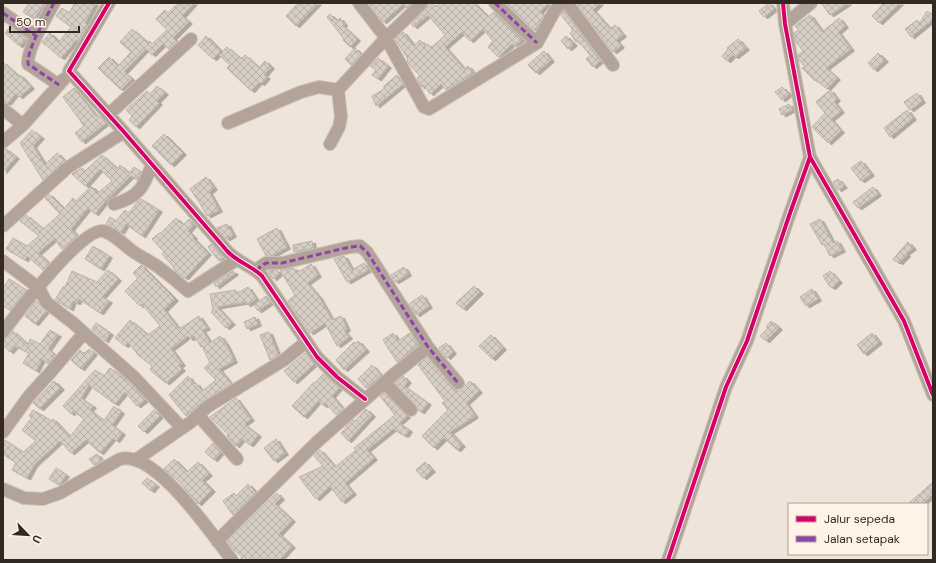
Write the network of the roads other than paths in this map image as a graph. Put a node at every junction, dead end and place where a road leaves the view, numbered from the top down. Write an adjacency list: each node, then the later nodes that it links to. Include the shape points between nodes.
1 (54, 3): 12 (street)
2 (109, 3): 17 (street)
3 (359, 3): 13 (street)
4 (422, 3): 13 (street)
5 (495, 3): 15 (street)
6 (561, 3): 15 (street)
7 (567, 3): 16 (street)
8 (783, 3): 11 (street)
9 (811, 3): 11 (street)
10 (3, 13): 12 (street)
11 (785, 24): 27 (street)
12 (36, 36): 18 (street, via 28,64)
13 (386, 38): 15 (street, via 424,107 429,109); 19 (street)
14 (191, 39): 21 (street)
15 (537, 43)
16 (613, 65)
17 (69, 71): 18 (street); 21 (street)
18 (59, 85): 23 (street)
19 (338, 90): 22 (street, via 319,87 301,92); 26 (street, via 341,117)
20 (3, 109): 23 (street)
21 (108, 115): 24 (street)
22 (228, 123)
23 (23, 124): 25 (street)
24 (124, 132): 28 (street); 30 (street, via 67,168)
25 (3, 142)
26 (330, 144)
27 (810, 157): 42 (street, via 904,321); 53 (street, via 747,341 726,387)
28 (152, 164): 29 (street, via 139,191 125,201); 31 (street)
29 (114, 204)
30 (3, 226)
31 (236, 260): 33 (street); 34 (street, via 188,291 158,267 101,231 82,242 59,262)
32 (3, 261): 34 (street)
33 (257, 271): 38 (street, via 268,283); 39 (street, via 266,263 282,263 360,246 367,252)
34 (38, 288): 35 (street); 37 (street, via 46,302)
35 (8, 316): 36 (street)
36 (3, 332)
37 (84, 333): 46 (street, via 134,377); 47 (street, via 29,396)
38 (306, 342): 43 (street, via 324,364); 45 (street, via 284,360)
39 (428, 347): 40 (street); 41 (street)
40 (384, 382): 43 (street); 44 (street)
41 (458, 383)
42 (933, 394)
43 (365, 399): 51 (street, via 318,441)
44 (411, 410)
45 (198, 415): 46 (street); 49 (street)
46 (182, 428): 48 (street)
47 (3, 432)
48 (137, 459): 50 (street, via 120,459 60,493 43,499 24,498); 51 (street, via 178,492)
49 (237, 459)
50 (3, 489)
51 (217, 541): 52 (street)
52 (232, 560)
53 (668, 560)

